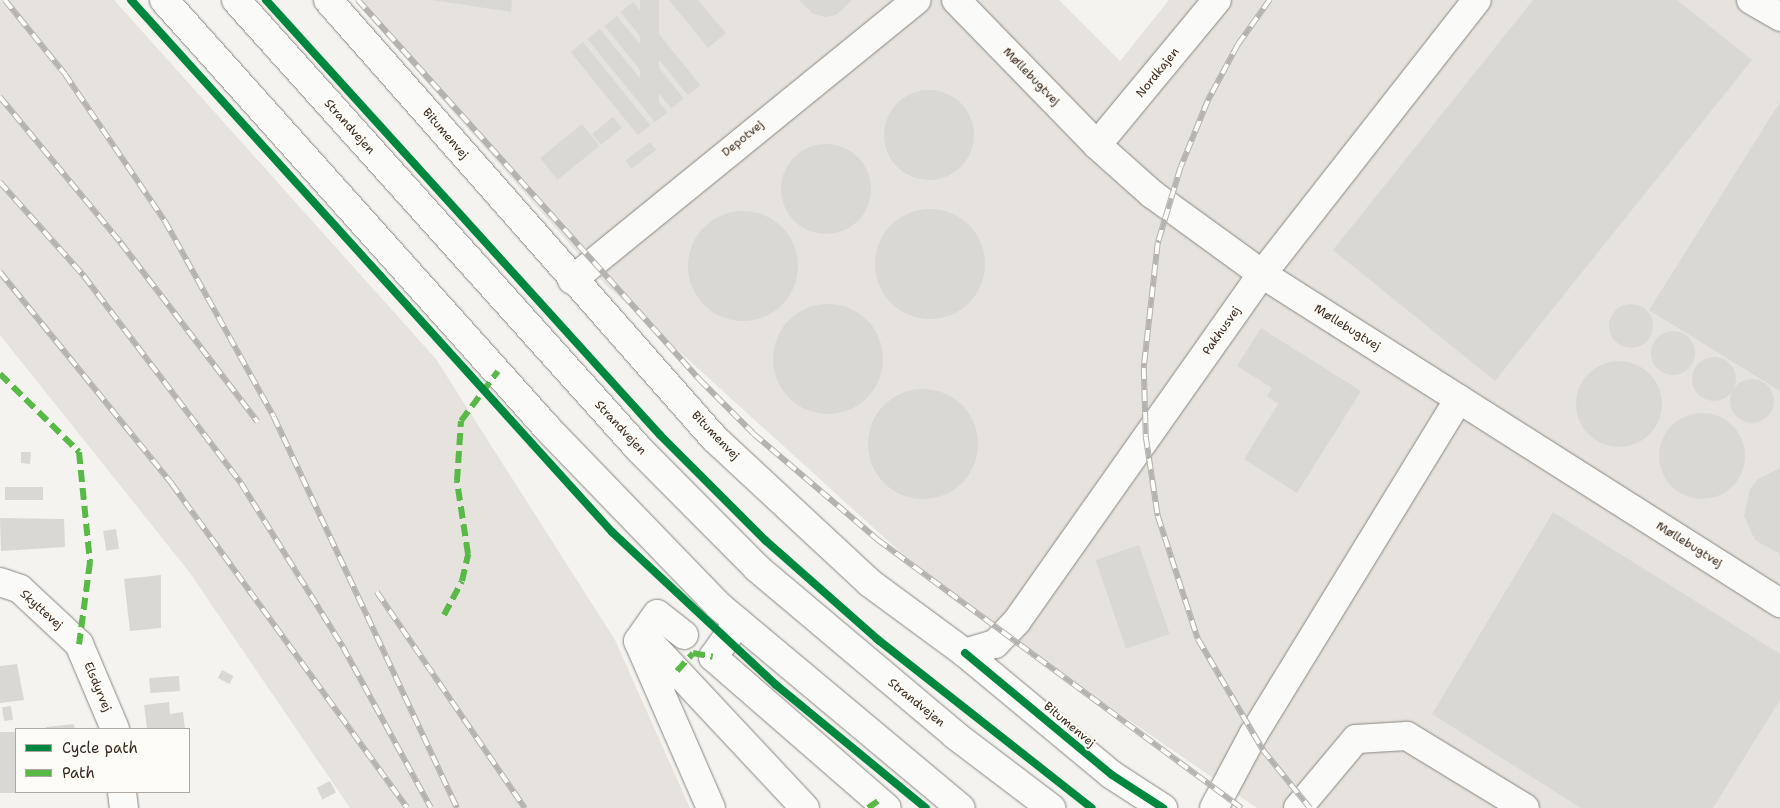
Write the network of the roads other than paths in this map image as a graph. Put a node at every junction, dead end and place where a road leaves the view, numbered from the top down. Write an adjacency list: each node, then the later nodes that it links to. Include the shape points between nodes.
1 (164, 0): 16 (street, via 550,430)
2 (236, 0): 28 (street, Strandvejen, via 619,427 757,568 955,735)
3 (328, 0): 12 (street, Bitumenvej)
4 (916, 0): 12 (street, Depotvej)
5 (956, 0): 10 (street, Møllebugtvej)
6 (1217, 0): 10 (street, Nordkajen)
7 (1477, 0): 11 (street, Pakhusvej)
8 (1751, 0): 9 (street)
9 (1780, 17)
10 (1097, 144): 11 (street, Møllebugtvej, via 1152,194)
11 (1262, 274): 13 (street, Møllebugtvej); 20 (street, Pakhusvej, via 1016,620 995,644)
12 (572, 280): 20 (street, Bitumenvej, via 714,438 870,583)
13 (1459, 399): 15 (street, Møllebugtvej); 30 (street, via 1253,735)
14 (0, 582): 19 (street, Skyttevej, via 20,589)
15 (1780, 603)
16 (738, 622): 26 (street, via 713,656); 27 (street)
17 (642, 634): 18 (street, via 657,614); 24 (street, via 638,641); 25 (street)
18 (684, 635)
19 (79, 644): 21 (street, Elsdyrvej)
20 (965, 653): 29 (street, Bitumenvej, via 1112,775)
21 (115, 728)
22 (122, 793): 23 (street)
23 (124, 808)
24 (711, 808)
25 (805, 808)
26 (886, 808)
27 (961, 808)
28 (1051, 808)
29 (1163, 808)
30 (1214, 808)
31 (1298, 808): 32 (street, via 1356,739 1407,736)
32 (1525, 808)

